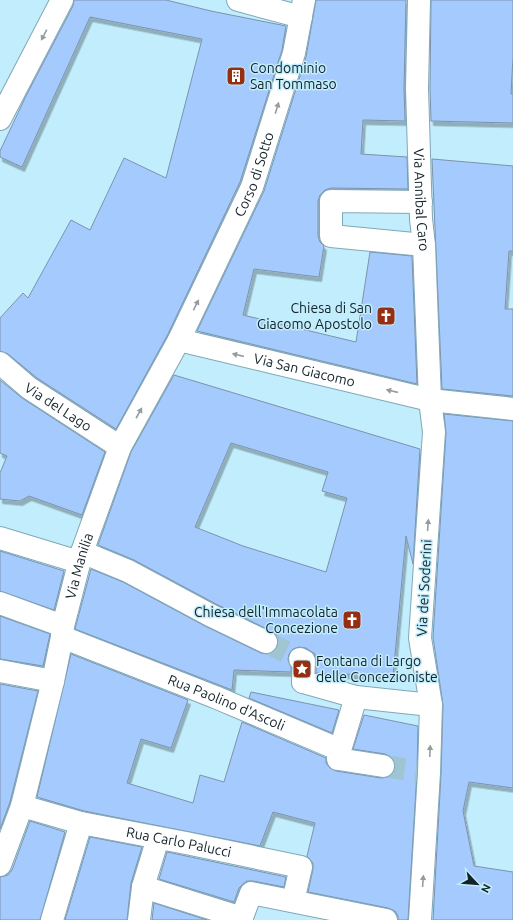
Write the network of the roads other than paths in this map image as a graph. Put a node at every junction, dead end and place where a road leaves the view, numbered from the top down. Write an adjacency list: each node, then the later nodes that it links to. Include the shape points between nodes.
1 (62, 0): 5 (street, one-way to 5)
2 (238, 0): 4 (street)
3 (419, 0): 6 (street, Via Annibal Caro)
4 (302, 8): 8 (street, Corso di Sotto, one-way to 4, via 252,187 294,53)
5 (0, 118)
6 (421, 202): 7 (street, Via Annibal Caro); 7 (street, via 331,201 331,236)
7 (424, 245): 10 (street, Via Annibal Caro)
8 (179, 340): 10 (street, Via San Giacomo, one-way to 8); 12 (street, Via Manilia, one-way to 8)
9 (0, 363): 12 (street, Via del Lago, via 30,388)
10 (430, 400): 11 (street, Via San Giacomo); 22 (street, Via dei Soderini, one-way to 10, via 420,638 434,432)
11 (513, 409)
12 (120, 447): 14 (street, Via Manilia)
13 (0, 538): 14 (street)
14 (81, 557): 16 (street, Via Manilia); 17 (street, via 128,571)
15 (0, 603): 16 (street, Rua Paolino d'Ascoli)
16 (62, 632): 20 (street, Via Manilia); 23 (street, Rua Paolino d'Ascoli)
17 (266, 642)
18 (303, 667): 21 (street)
19 (0, 671): 20 (street)
20 (53, 681): 25 (street, Via Manilia)
21 (356, 697): 22 (street); 23 (street)
22 (431, 705): 35 (street, Via dei Soderini, one-way to 22, via 424,772)
23 (340, 750): 24 (street, Rua Paolino d'Ascoli, via 338,759)
24 (383, 766)
25 (22, 806): 26 (street, Rua Carlo Palucci); 28 (street, Via Manilia)
26 (81, 823): 27 (street, Rua Carlo Palucci); 32 (street)
27 (158, 838): 29 (street); 30 (street, Rua Carlo Palucci, via 301,867)
28 (0, 865)
29 (143, 887): 31 (street); 33 (street)
30 (293, 901): 31 (street, via 251,893); 34 (street)
31 (242, 919)
32 (52, 920)
33 (138, 920)
34 (386, 920)
35 (420, 920)

